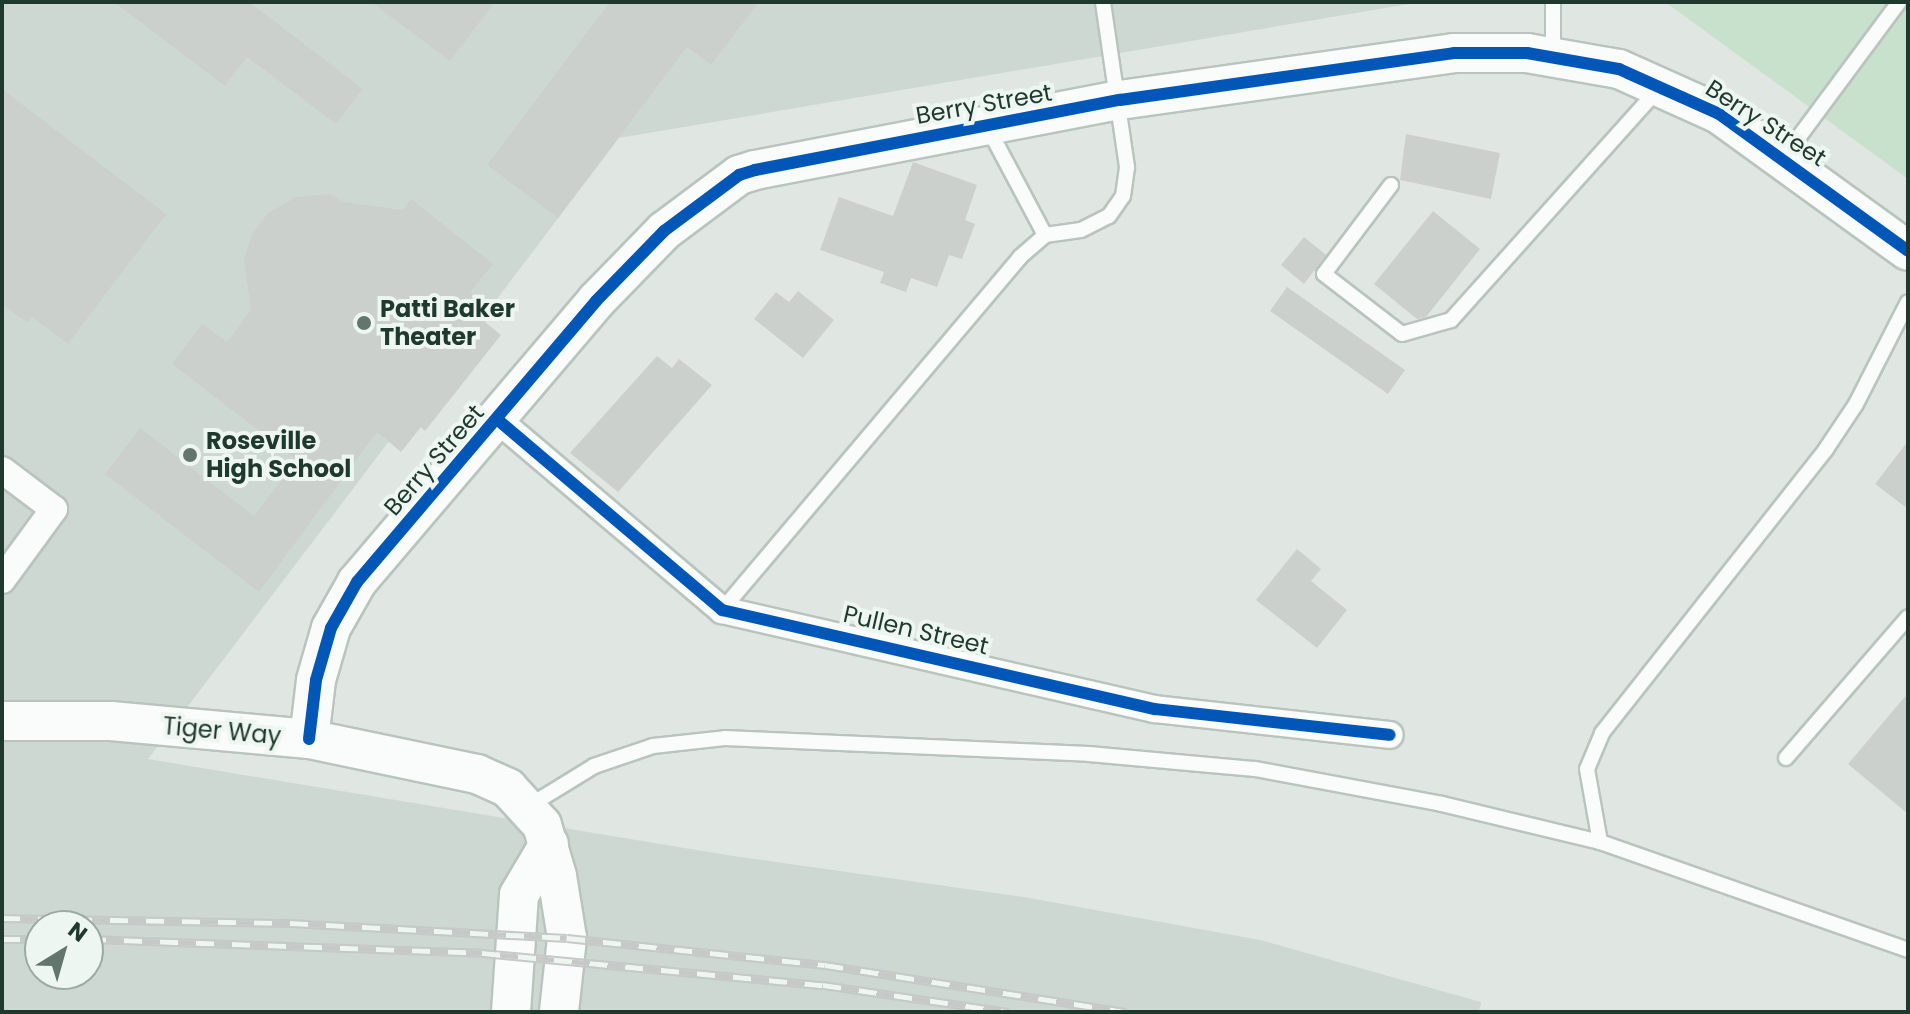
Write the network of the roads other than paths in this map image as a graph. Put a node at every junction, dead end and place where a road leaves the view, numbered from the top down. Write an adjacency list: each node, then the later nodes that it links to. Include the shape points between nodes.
1 (1103, 2): 6 (lane)
2 (1553, 2): 4 (lane)
3 (1899, 2): 8 (lane)
4 (1553, 56): 5 (street, Berry Street, via 1619,69); 6 (street, Berry Street, via 1454,53)
5 (1661, 86): 8 (street, Berry Street, via 1719,114); 9 (lane, via 1451,320 1402,334 1324,274)
6 (1120, 100): 7 (street, Berry Street); 10 (lane, via 1127,167 1123,196 1109,216 1081,230)
7 (988, 127): 10 (lane); 13 (street, Berry Street, via 820,153 739,175 664,231 596,301)
8 (1784, 157): 11 (street, Berry Street)
9 (1391, 185)
10 (1045, 235): 16 (lane, via 1020,257)
11 (1908, 251)
12 (1908, 302): 23 (lane, via 1856,404 1826,449 1602,733 1587,769)
13 (498, 420): 16 (street, Pullen Street); 20 (street, Berry Street, via 357,582 331,628 316,680)
14 (2, 470): 15 (street, via 54,509)
15 (2, 580)
16 (722, 610): 19 (street, Pullen Street, via 1155,709)
17 (1908, 617): 21 (lane)
18 (2, 721): 20 (street, Tiger Way, via 111,721)
19 (1390, 735)
20 (309, 739): 22 (street, Tiger Way, via 477,774 508,788)
21 (1786, 758)
22 (529, 806): 23 (lane, via 594,766 653,746 725,738 1255,769 1442,804); 24 (street, Tiger Way)
23 (1600, 842): 25 (lane)
24 (549, 844): 26 (street, via 519,895); 27 (street, Tiger Way, via 567,938)
25 (1908, 950)
26 (511, 1012)
27 (559, 1012)

